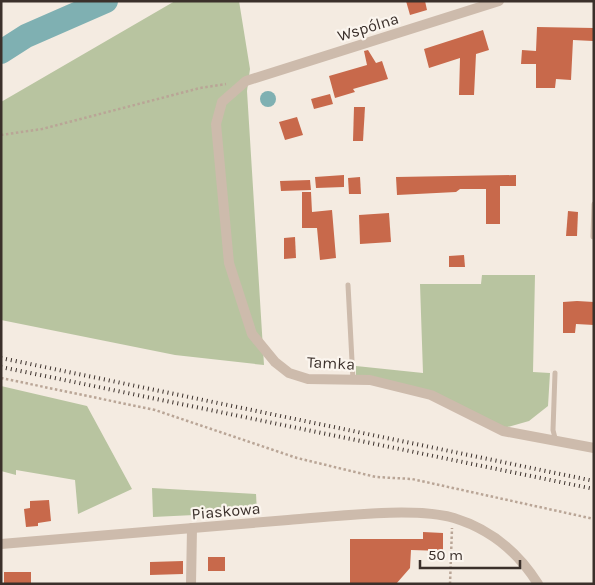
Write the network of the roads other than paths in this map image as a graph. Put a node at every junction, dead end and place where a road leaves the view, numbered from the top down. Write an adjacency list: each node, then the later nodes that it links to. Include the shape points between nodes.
1 (499, 1): 2 (street, Wspólna)
2 (246, 81): 7 (street, Tamka, via 222,102 216,124 229,263 252,334 275,362 289,373 308,379)
3 (594, 204): 4 (lane)
4 (593, 237)
5 (348, 285): 7 (lane)
6 (555, 373): 8 (lane, via 553,430)
7 (353, 380): 8 (street, Tamka, via 370,380 431,395 503,430)
8 (556, 443): 9 (street, Tamka)
9 (594, 448)
10 (192, 528): 11 (street, Piaskowa); 12 (street); 13 (street, Piaskowa, via 319,518 417,513 438,515 482,529 504,543)
11 (1, 544)
12 (191, 584)
13 (538, 584)

